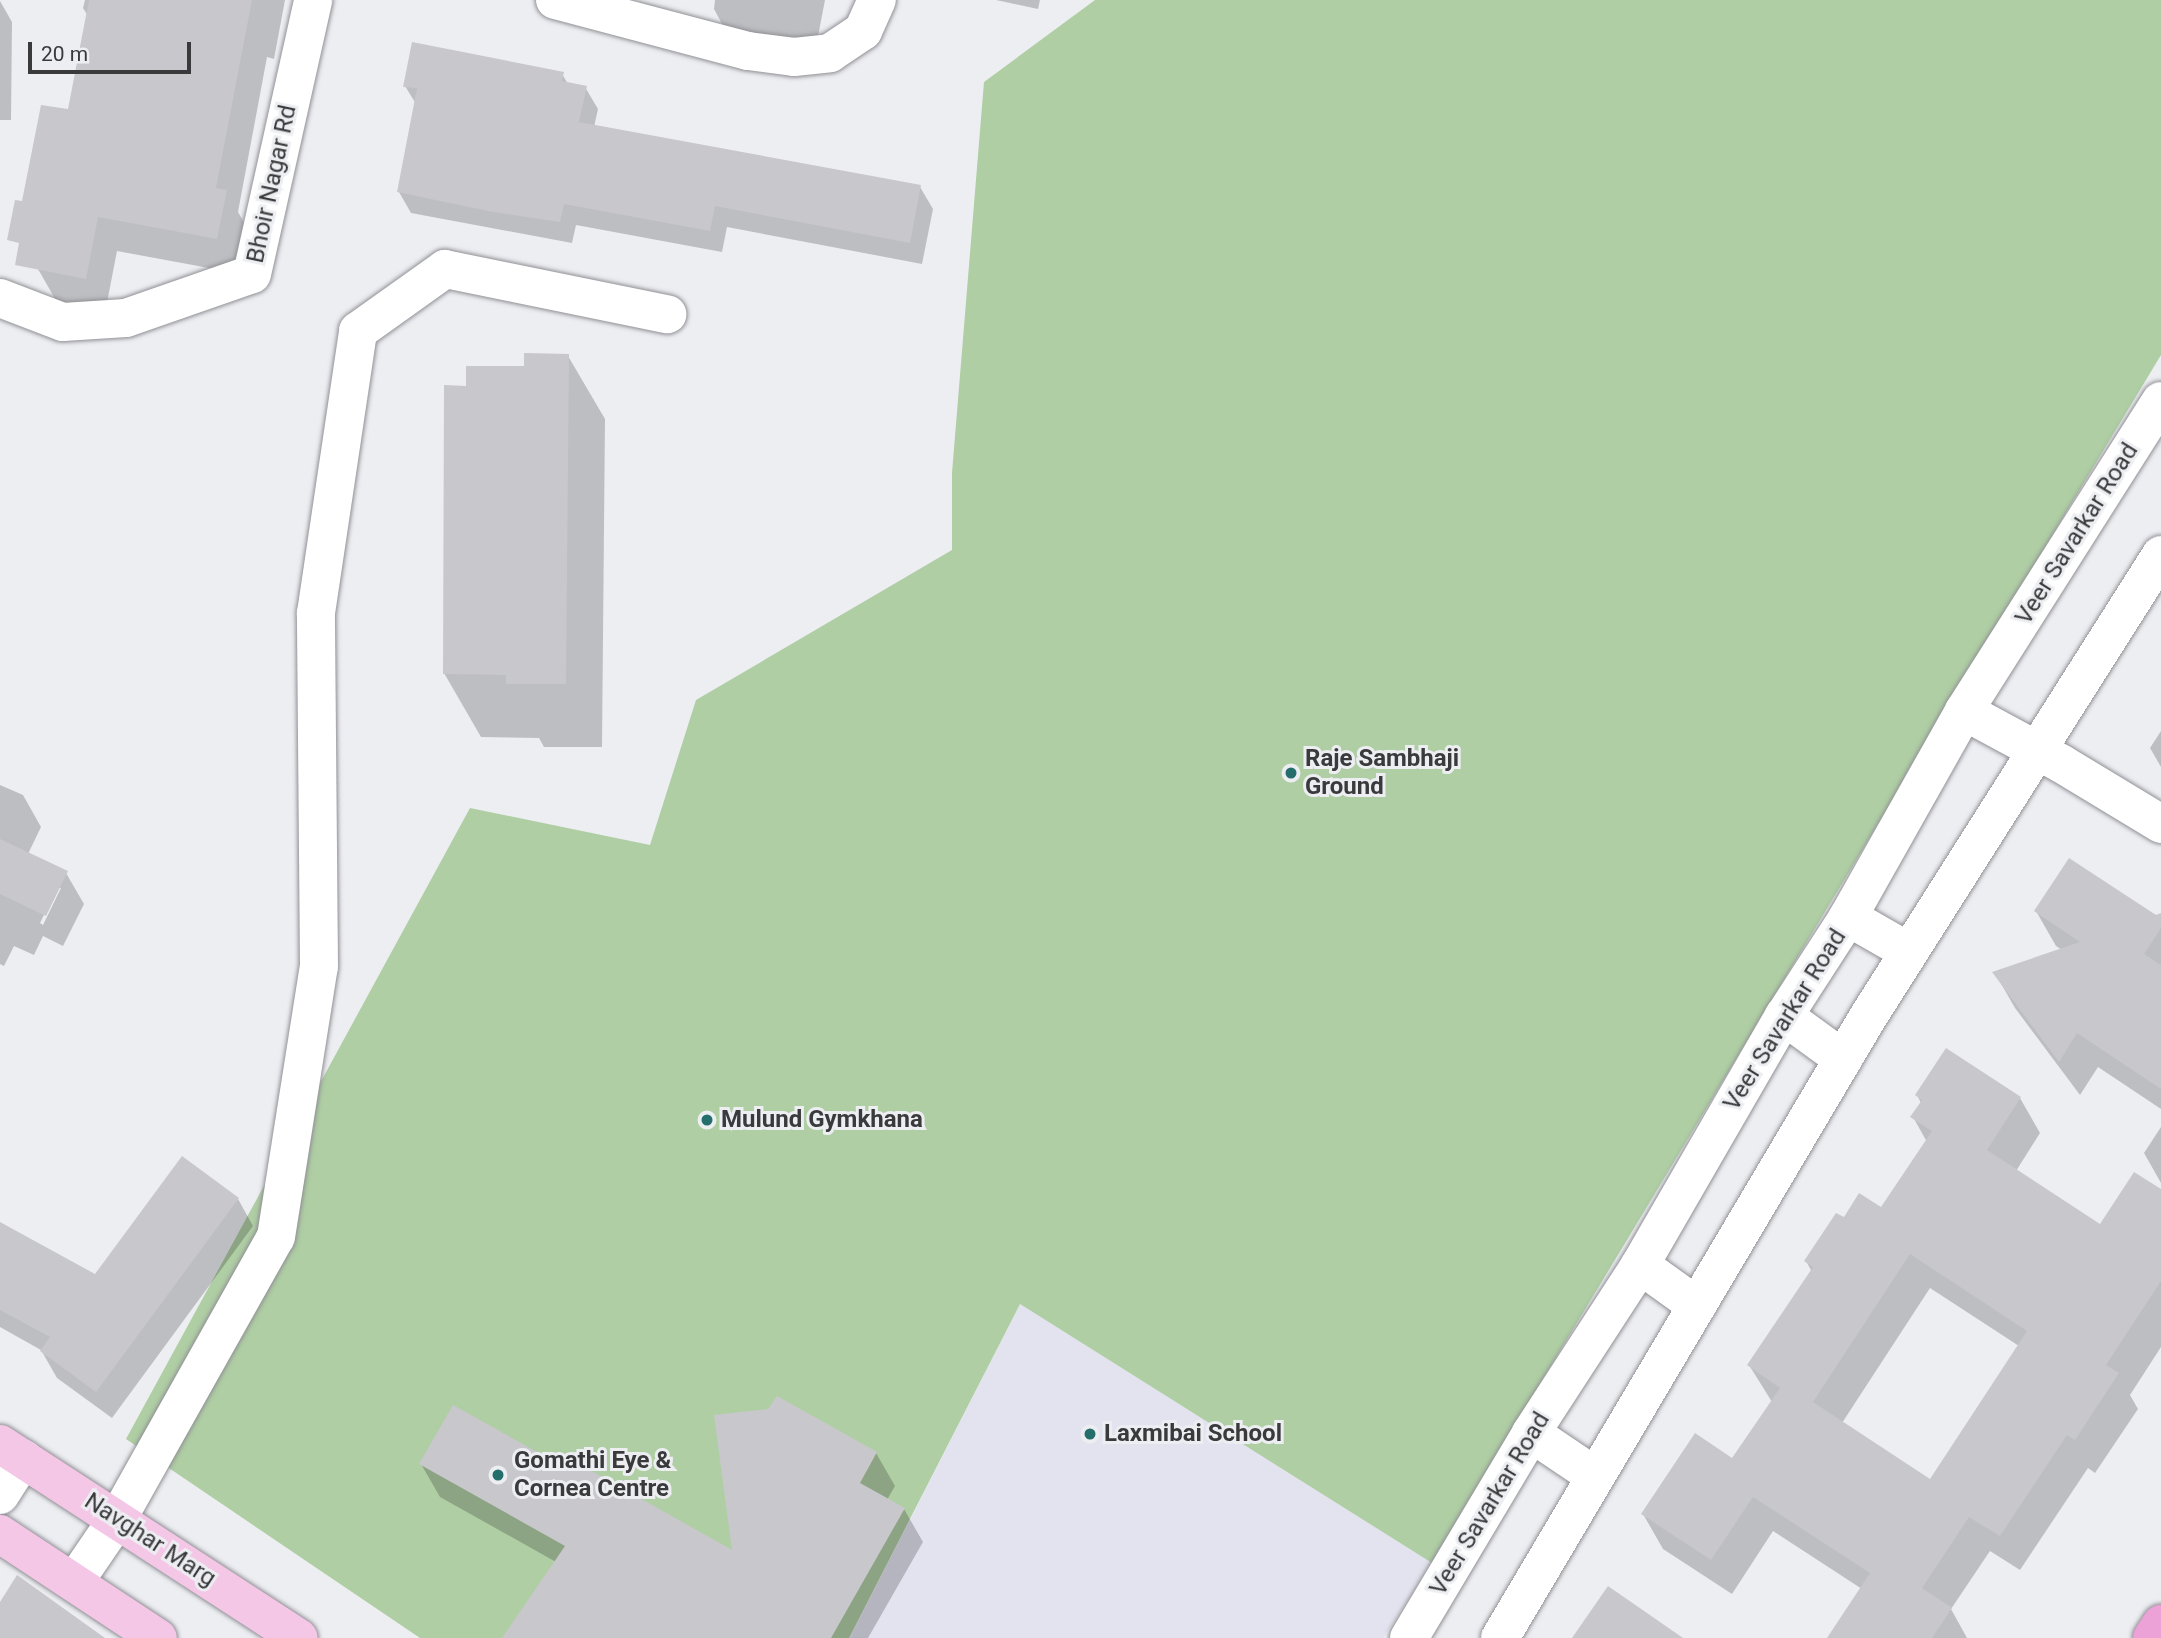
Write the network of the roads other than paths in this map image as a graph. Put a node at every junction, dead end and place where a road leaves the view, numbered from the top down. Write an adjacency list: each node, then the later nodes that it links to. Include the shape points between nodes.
1 (313, 0): 4 (street, Bhoir Nagar Rd, via 252,274 127,318 63,322)
2 (555, 0): 3 (street, via 748,51 794,57 830,53 863,31)
3 (877, 0)
4 (0, 299)
5 (667, 314): 21 (street, via 445,269 358,331 316,613 319,967 276,1237)
6 (2161, 401): 8 (street, Veer Savarkar Road)
7 (2161, 555): 9 (street)
8 (1964, 711): 9 (street); 11 (street, Veer Savarkar Road)
9 (2036, 752): 10 (street); 12 (street)
10 (2161, 824)
11 (1848, 917): 12 (street); 13 (street, Veer Savarkar Road)
12 (1909, 952): 14 (street)
13 (1784, 1016): 14 (street); 15 (street, Veer Savarkar Road)
14 (1843, 1059): 16 (street)
15 (1640, 1265): 16 (street); 17 (street, Veer Savarkar Road)
16 (1697, 1306): 19 (street)
17 (1531, 1433): 19 (street); 27 (street, Veer Savarkar Road)
18 (11, 1452): 20 (street); 21 (main road, Navghar Marg)
19 (1595, 1476): 28 (street)
20 (0, 1495)
21 (118, 1518): 23 (street); 25 (main road, Navghar Marg)
22 (0, 1534): 23 (main road)
23 (75, 1581): 26 (main road)
24 (2161, 1624): 29 (highway)
25 (283, 1634)
26 (158, 1638)
27 (1409, 1638)
28 (1500, 1638)
29 (2152, 1638)

